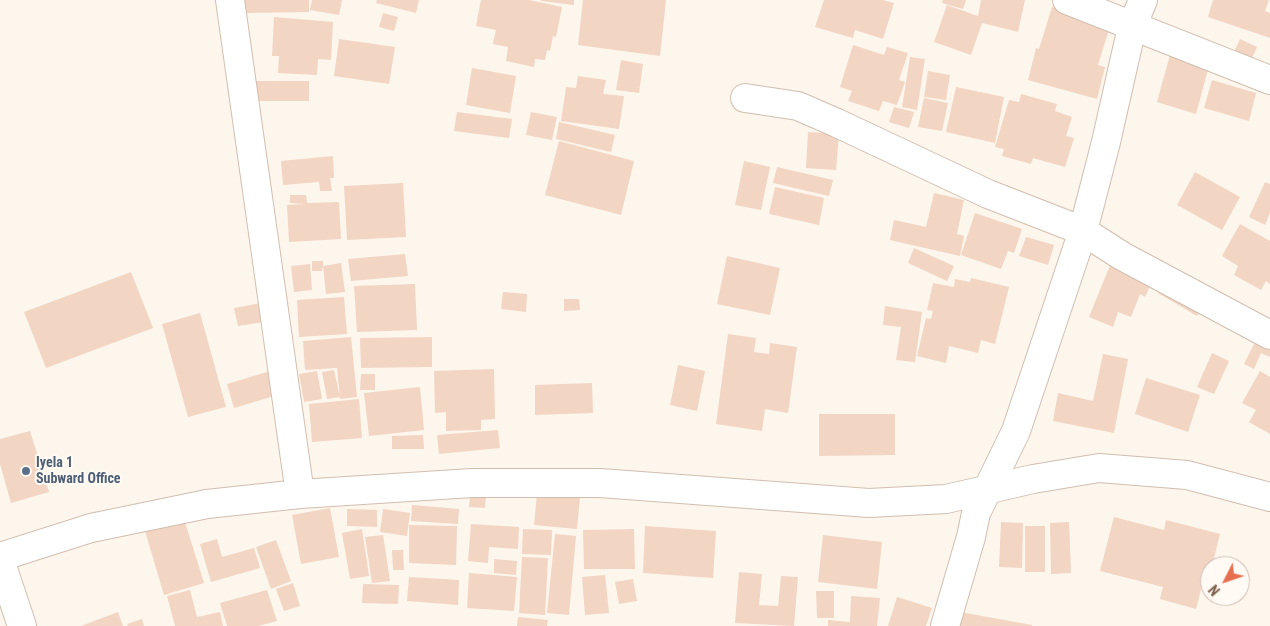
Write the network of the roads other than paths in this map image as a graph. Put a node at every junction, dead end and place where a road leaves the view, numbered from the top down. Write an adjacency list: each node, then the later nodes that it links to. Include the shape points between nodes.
1 (230, 0): 10 (street)
2 (1067, 0): 4 (street)
3 (1143, 0): 4 (street)
4 (1132, 27): 5 (street); 7 (street)
5 (1270, 80)
6 (745, 98): 7 (street, via 798,106 988,194)
7 (1083, 231): 8 (street, via 1122,256); 9 (street, via 1016,431)
8 (1270, 335)
9 (987, 490): 10 (street, via 946,499 869,503 600,483 472,483); 11 (street, via 1099,468 1187,475); 14 (street, via 976,512)
10 (300, 494): 12 (street, via 207,504 91,528)
11 (1270, 496)
12 (0, 559): 13 (street)
13 (22, 626)
14 (945, 626)

